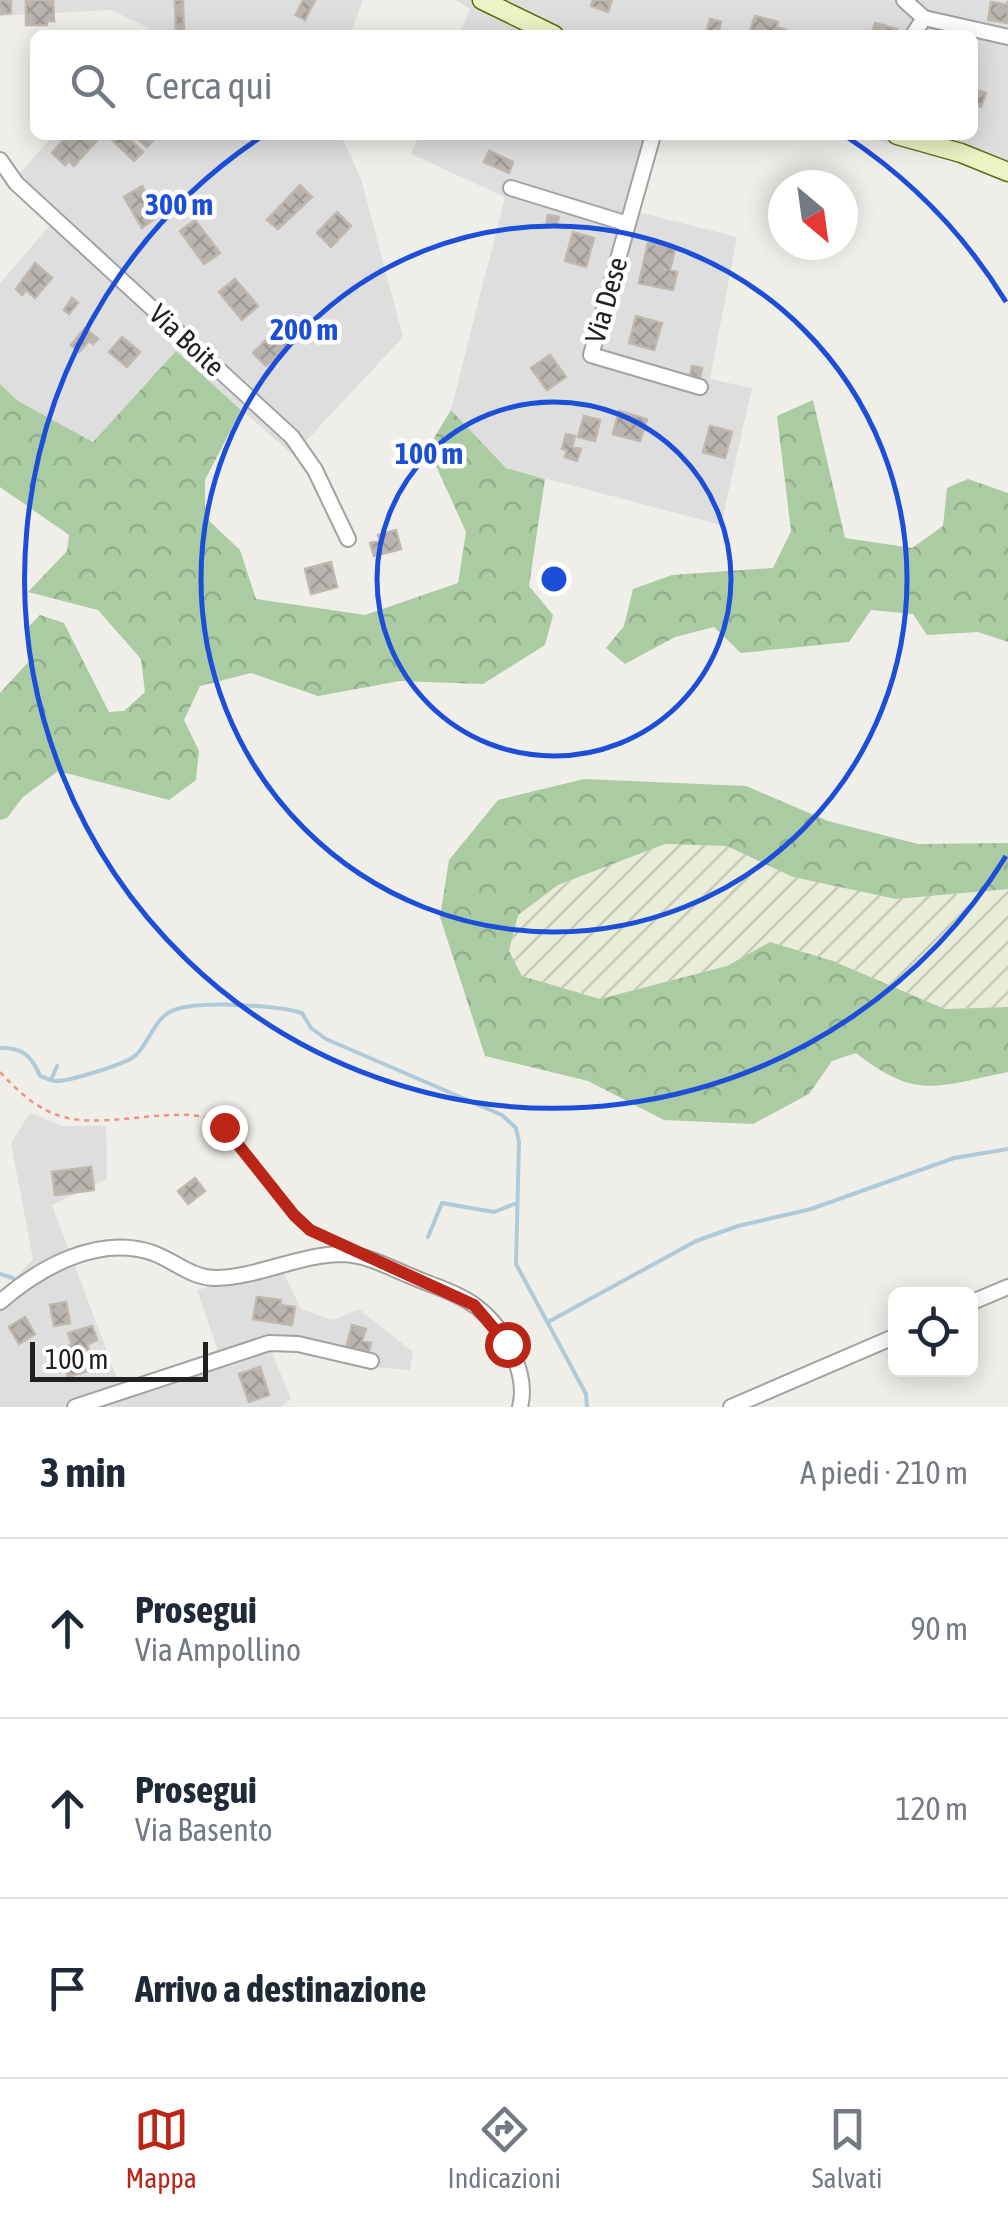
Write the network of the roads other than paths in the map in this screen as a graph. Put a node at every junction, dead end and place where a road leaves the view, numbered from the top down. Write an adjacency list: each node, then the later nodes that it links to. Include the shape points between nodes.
1 (482, 0): 4 (street)
2 (904, 0): 3 (street)
3 (924, 18): 5 (street); 6 (street)
4 (544, 30)
5 (917, 30)
6 (977, 30)
7 (978, 30): 8 (street)
8 (1008, 37)
9 (652, 140): 14 (street, Via Dese)
10 (914, 140): 12 (street)
11 (0, 160): 16 (street, Via Boite, via 16,183 292,437)
12 (1008, 172)
13 (511, 188): 14 (street)
14 (628, 224): 15 (street, Via Dese, via 590,356)
15 (700, 386)
16 (348, 538)
17 (1008, 1287): 18 (street)
18 (978, 1300)
19 (0, 1302): 23 (street, via 52,1264 110,1250 145,1251 214,1278 320,1256 361,1256 483,1312 516,1364)
20 (888, 1339): 24 (street)
21 (371, 1361): 22 (street, via 269,1343)
22 (75, 1407)
23 (520, 1407)
24 (731, 1407)

